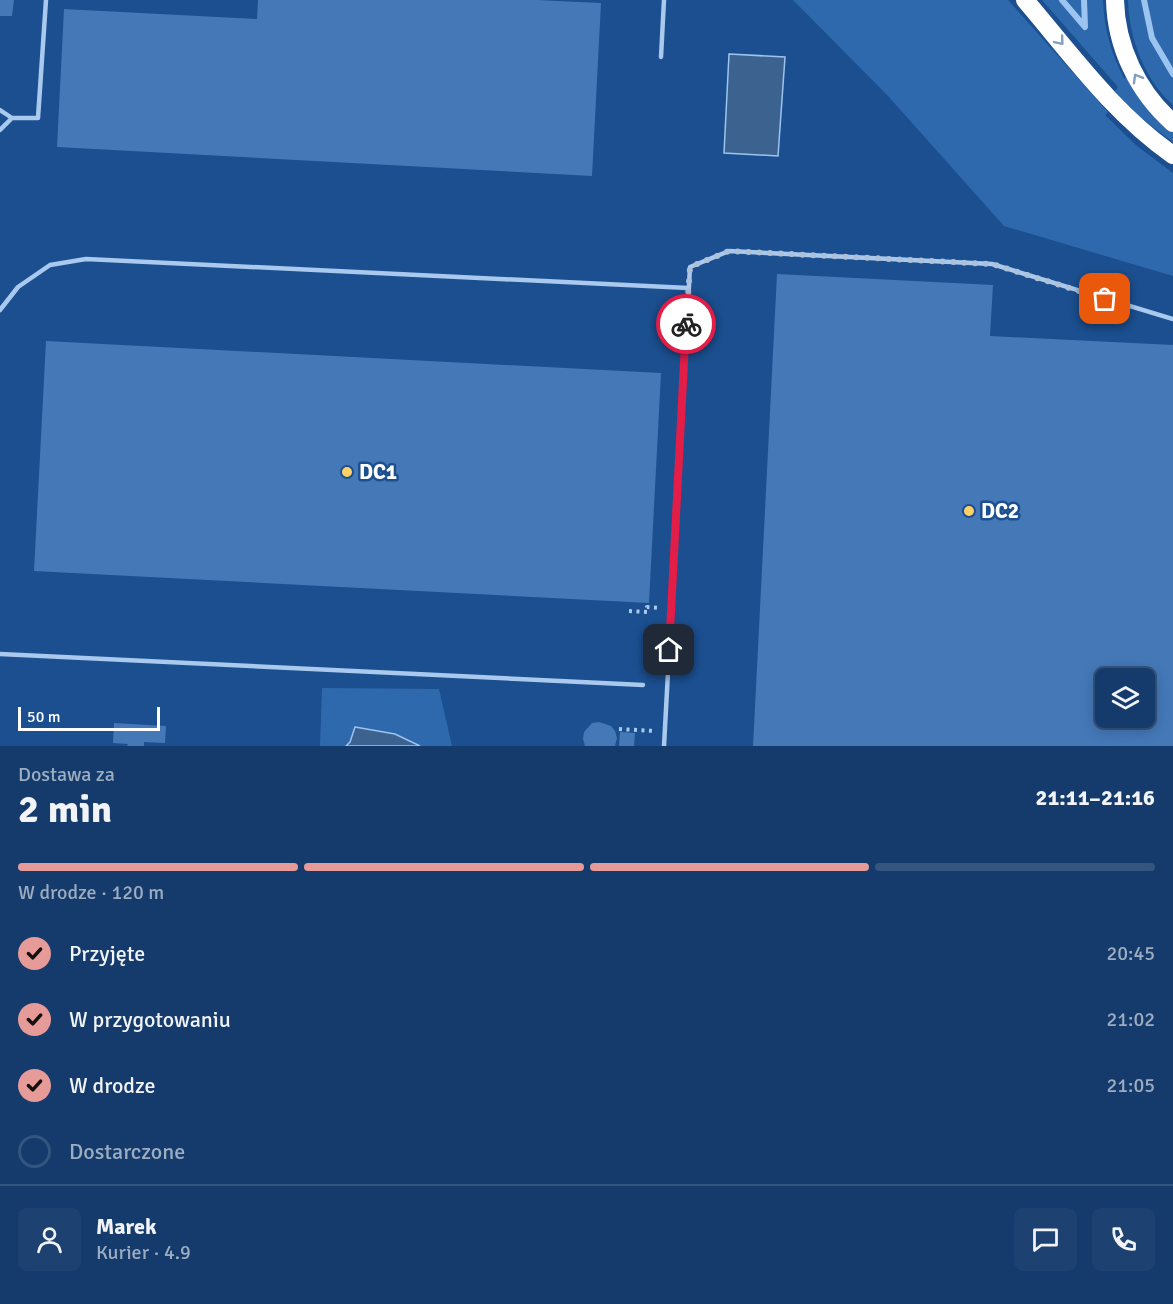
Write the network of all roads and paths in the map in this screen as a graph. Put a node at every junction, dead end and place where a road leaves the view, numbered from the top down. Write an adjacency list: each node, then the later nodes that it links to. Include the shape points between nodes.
1 (46, 0): 7 (lane, via 38,118)
2 (664, 0): 5 (lane)
3 (1025, 0): 10 (highway, one-way to 10, via 1118,108)
4 (1115, 0): 8 (highway, one-way to 4, via 1154,104 1128,61)
5 (661, 57)
6 (0, 110): 7 (lane)
7 (12, 118): 9 (lane)
8 (1173, 123)
9 (0, 130)
10 (1173, 155)
11 (687, 288): 12 (lane, via 86,259 50,265 18,287); 13 (lane, via 690,267 729,251 992,264); 14 (lane)
12 (0, 310)
13 (1173, 320)
14 (671, 609): 15 (path, via 647,607 646,612); 19 (lane)
15 (629, 611)
16 (0, 654): 17 (lane)
17 (643, 686)
18 (619, 729): 19 (path)
19 (665, 731): 20 (lane)
20 (664, 746)

